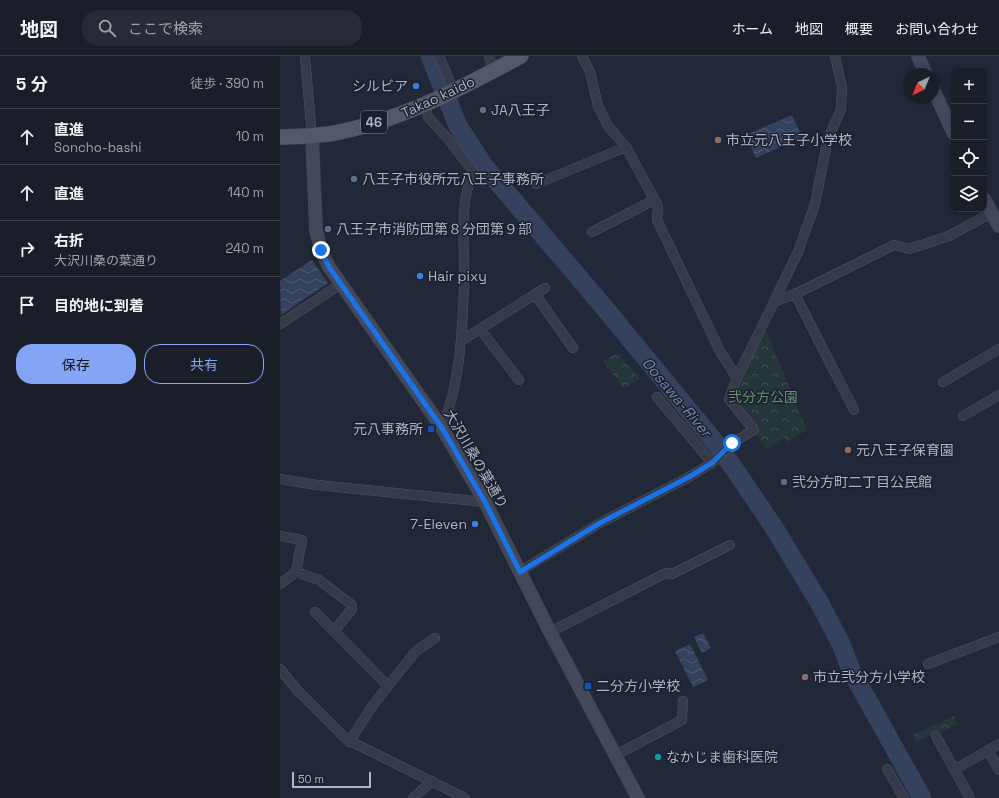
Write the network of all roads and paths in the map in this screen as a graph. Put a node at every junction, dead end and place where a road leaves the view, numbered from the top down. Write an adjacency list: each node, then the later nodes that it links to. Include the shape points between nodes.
1 (305, 56): 14 (street)
2 (439, 56): 10 (street)
3 (489, 56): 9 (street)
4 (521, 56): 9 (main road, Takao kaido / 46)
5 (582, 56): 16 (street, via 590,72 598,106 608,126)
6 (835, 56): 27 (street, via 842,87 841,110 828,138 815,204 798,252)
7 (918, 56): 8 (street)
8 (923, 68)
9 (494, 70): 10 (main road, Takao kaido / 46)
10 (452, 92): 12 (main road, Takao kaido / 46)
11 (939, 102): 13 (street)
12 (429, 103): 14 (main road, Takao kaido / 46, via 395,117 352,129); 30 (street, via 428,117 476,174 470,180 466,194 465,286)
13 (951, 128)
14 (312, 136): 15 (main road, Takao kaido / 46); 23 (street, 大沢川桑の葉通り, via 316,230 321,250)
15 (280, 137)
16 (626, 147): 17 (street); 18 (street)
17 (536, 184)
18 (654, 200): 22 (street); 33 (street, via 658,206 657,220 720,351)
19 (987, 205): 20 (street)
20 (991, 214): 21 (street); 26 (street, via 949,236 910,249 894,245)
21 (999, 226)
22 (592, 232)
23 (341, 284): 28 (street); 40 (street, 大沢川桑の葉通り)
24 (545, 288): 25 (street)
25 (535, 294): 29 (street); 31 (street)
26 (795, 294): 27 (street); 38 (street)
27 (776, 301): 33 (street)
28 (280, 324)
29 (480, 328): 30 (street); 34 (street)
30 (461, 341): 40 (street, via 450,408)
31 (573, 348)
32 (999, 349): 35 (street)
33 (738, 378): 41 (street, via 729,399 754,430 727,447)
34 (519, 380)
35 (943, 382)
36 (999, 395): 39 (street)
37 (657, 397): 41 (street)
38 (854, 410)
39 (963, 416)
40 (442, 428): 43 (street, 大沢川桑の葉通り)
41 (714, 461): 47 (street, via 689,477 600,523)
42 (280, 479): 43 (street, via 317,486)
43 (485, 502): 47 (street, 大沢川桑の葉通り)
44 (280, 536): 46 (street, via 302,540)
45 (730, 545): 51 (street, via 672,574 666,573)
46 (296, 572): 48 (street); 50 (street, via 319,580 352,605 352,609)
47 (520, 572): 51 (street, 大沢川桑の葉通り)
48 (280, 584)
49 (315, 612): 50 (street)
50 (334, 631): 56 (street)
51 (550, 632): 62 (street, 大沢川桑の葉通り)
52 (999, 637): 54 (street)
53 (435, 638): 56 (street, via 416,651)
54 (928, 664)
55 (280, 669): 59 (street, via 298,692)
56 (388, 686): 59 (street)
57 (683, 701): 62 (street, via 682,720)
58 (936, 736): 64 (street)
59 (349, 742): 66 (street)
60 (999, 744): 61 (street)
61 (988, 750): 64 (street); 65 (street)
62 (616, 755): 69 (street, 大沢川桑の葉通り)
63 (887, 769): 70 (street)
64 (954, 770): 71 (street)
65 (999, 770)
66 (432, 781): 67 (street); 68 (street)
67 (413, 798)
68 (465, 798)
69 (638, 798)
70 (904, 798)
71 (970, 798)

